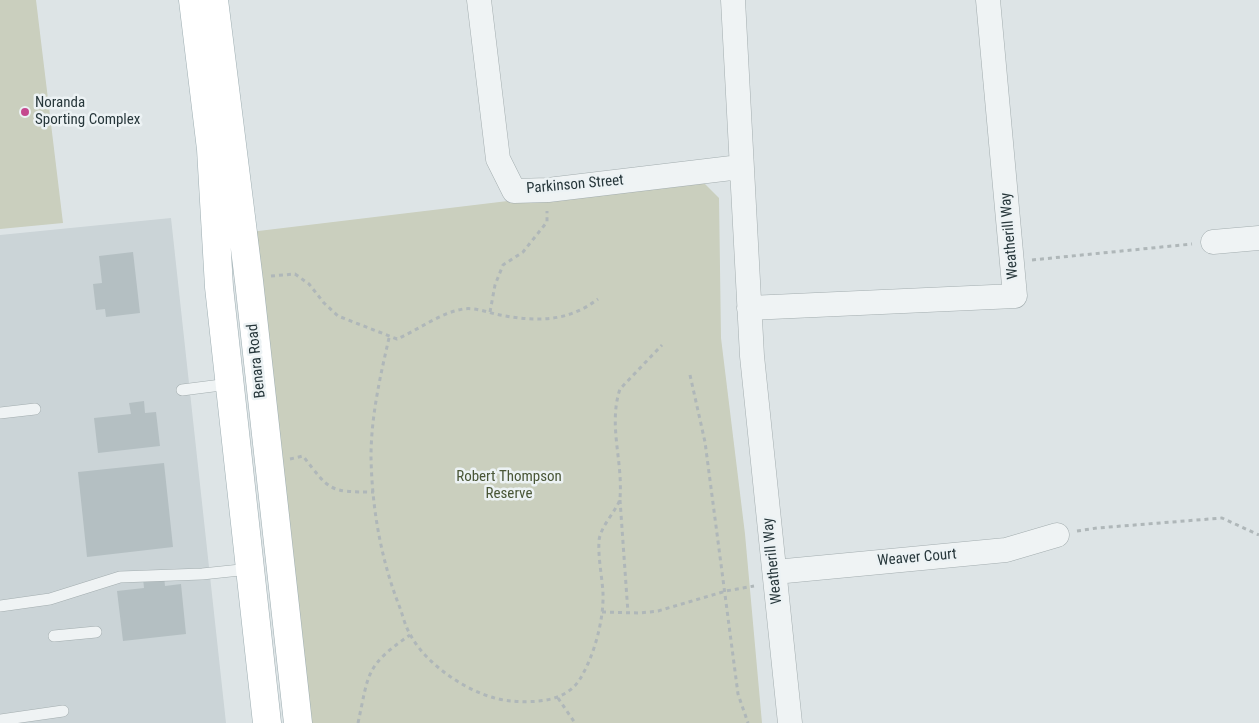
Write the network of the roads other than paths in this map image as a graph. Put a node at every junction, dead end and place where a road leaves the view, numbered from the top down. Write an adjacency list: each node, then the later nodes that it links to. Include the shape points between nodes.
1 (193, 0): 10 (main road, Benara Road, via 211,149 219,287)
2 (214, 0): 23 (main road, Benara Road)
3 (479, 0): 6 (street, Parkinson Street, via 498,159 514,191)
4 (733, 0): 6 (street, Weatherill Way)
5 (988, 0): 9 (street, Weatherill Way, via 1015,296)
6 (740, 167): 9 (street, Weatherill Way)
7 (1259, 238): 8 (street)
8 (1213, 242)
9 (749, 308): 16 (street, Weatherill Way)
10 (229, 384): 11 (lane); 15 (main road, Benara Road)
11 (182, 390)
12 (35, 409): 13 (lane)
13 (0, 412)
14 (1057, 535): 16 (street, Weaver Court, via 1006,550)
15 (250, 569): 17 (lane, via 120,577 50,599); 22 (main road, Benara Road)
16 (774, 572): 24 (street, Weatherill Way)
17 (0, 606)
18 (96, 632): 19 (lane)
19 (54, 636)
20 (63, 711): 21 (lane)
21 (0, 720)
22 (267, 723)
23 (298, 723)
24 (790, 723)

